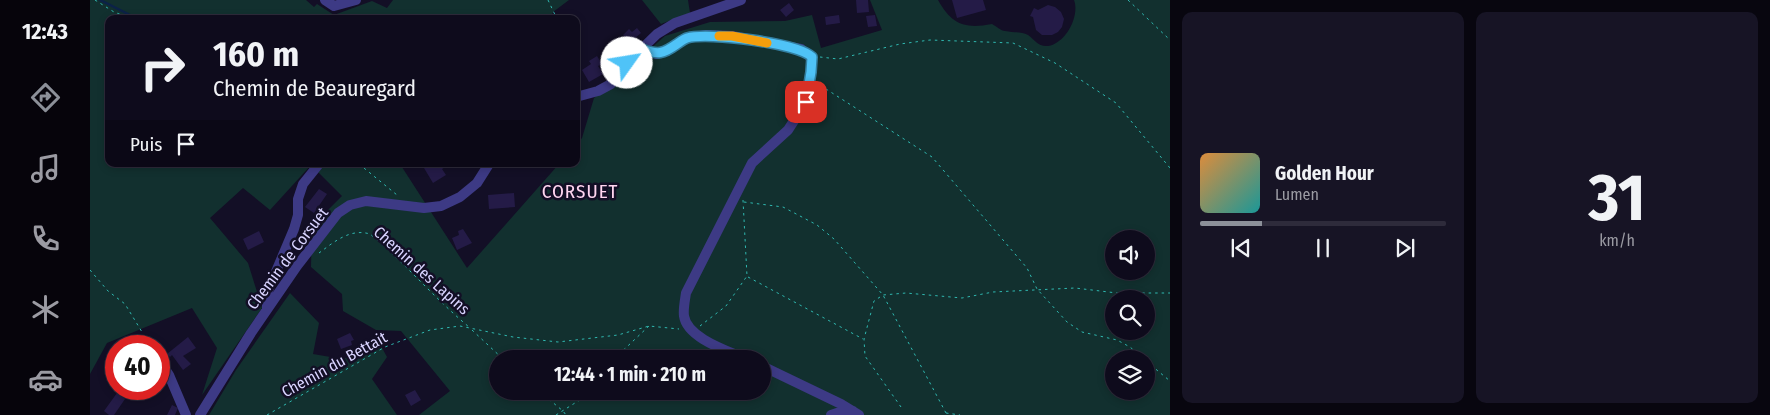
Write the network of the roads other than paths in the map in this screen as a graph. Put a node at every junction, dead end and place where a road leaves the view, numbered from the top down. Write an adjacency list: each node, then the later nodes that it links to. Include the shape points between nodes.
1 (325, 0): 2 (street, via 334,6)
2 (356, 0)
3 (740, 0): 4 (street, via 676,23 657,34)
4 (642, 49): 5 (street, via 611,84); 9 (street, via 656,54 667,51 686,38 732,36 801,50 812,57 806,102 788,130 752,162 686,293 684,317 692,332)
5 (580, 96)
6 (317, 167): 8 (street, via 303,184 294,229 267,293)
7 (487, 167): 8 (street, Chemin de Corsuet, via 477,183 460,197 441,206 424,208 366,201 350,205 325,228)
8 (267, 309): 14 (street, Chemin de Corsuet)
9 (726, 350)
10 (771, 370): 12 (street)
11 (170, 378): 13 (street)
12 (857, 413): 15 (street)
13 (186, 415)
14 (200, 415)
15 (831, 415)

